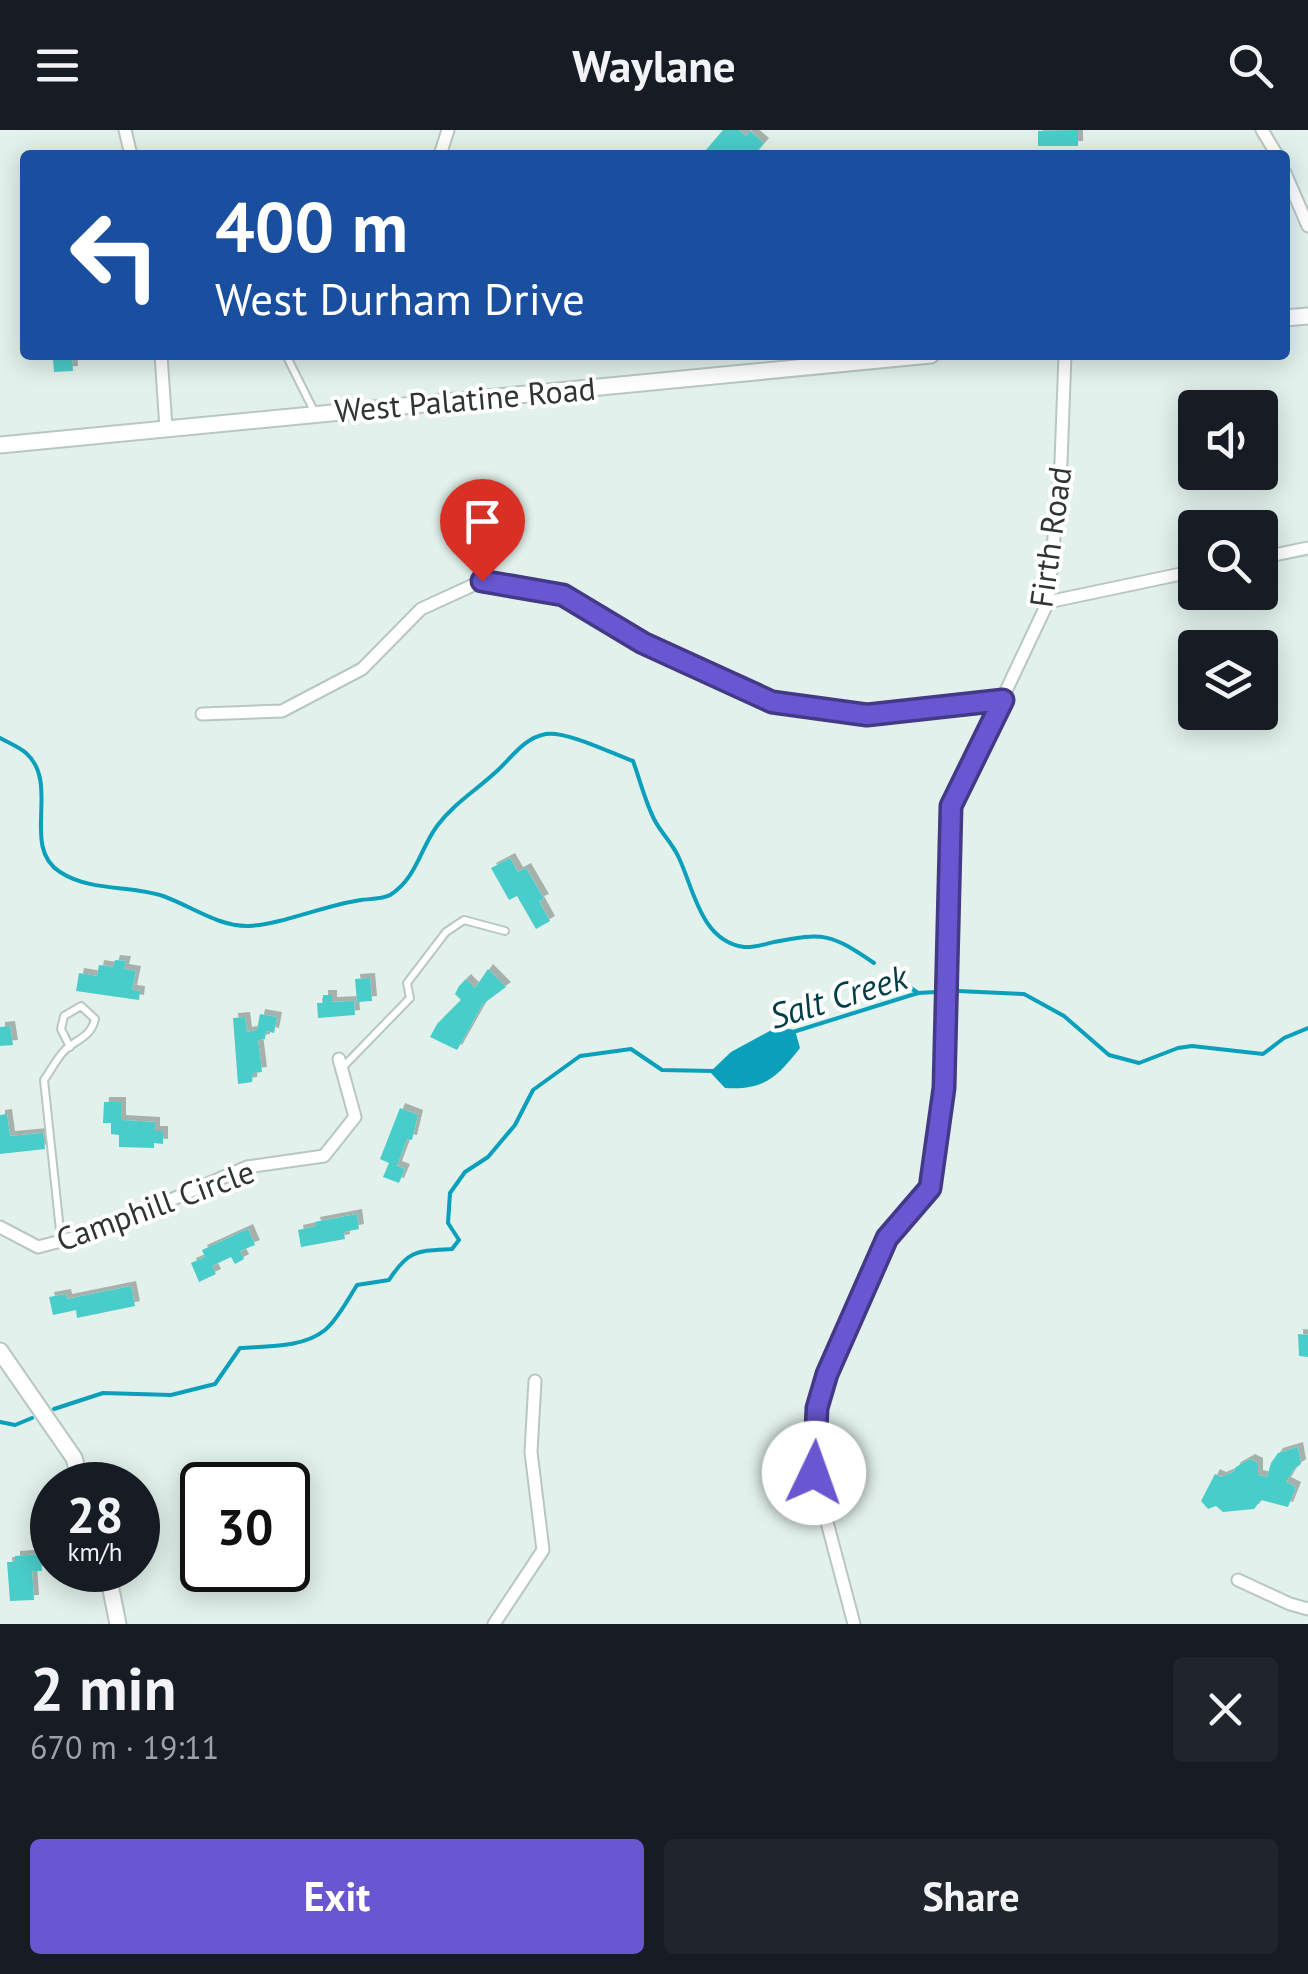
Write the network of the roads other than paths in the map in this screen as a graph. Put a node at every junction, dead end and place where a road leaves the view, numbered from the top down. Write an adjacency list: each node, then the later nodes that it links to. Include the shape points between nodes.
1 (1290, 185): 2 (street)
2 (1308, 226)
3 (162, 360): 8 (street)
4 (292, 360): 7 (lane)
5 (879, 360): 7 (main road, West Palatine Road)
6 (1065, 360): 13 (street, Firth Road)
7 (315, 414): 8 (main road, West Palatine Road)
8 (166, 428): 9 (main road, West Palatine Road)
9 (0, 444)
10 (1308, 548): 11 (street)
11 (1278, 554)
12 (1178, 575): 13 (street)
13 (1048, 602): 14 (street, Firth Road)
14 (1003, 700): 15 (street, via 867,715 772,702 643,643 563,595 482,581 420,609 362,669 282,712); 29 (street, Firth Road, via 951,806 944,1088 930,1188 887,1238 817,1408 814,1473)
15 (202, 714)
16 (506, 931): 18 (lane, via 464,920 446,932 407,983 410,998)
17 (70, 1046): 17 (lane, via 93,1028 95,1019 81,1006 64,1016); 20 (lane, via 44,1080)
18 (340, 1064): 20 (street, Camphill Circle, via 356,1117 324,1156 247,1166)
19 (0, 1227): 20 (street, Camphill Circle, via 38,1247)
20 (61, 1241)
21 (0, 1352): 23 (main road)
22 (535, 1381): 28 (street, via 531,1452 543,1550)
23 (75, 1462)
24 (1238, 1580): 26 (street)
25 (111, 1592): 27 (main road)
26 (1308, 1608)
27 (118, 1624)
28 (494, 1624)
29 (854, 1624)

